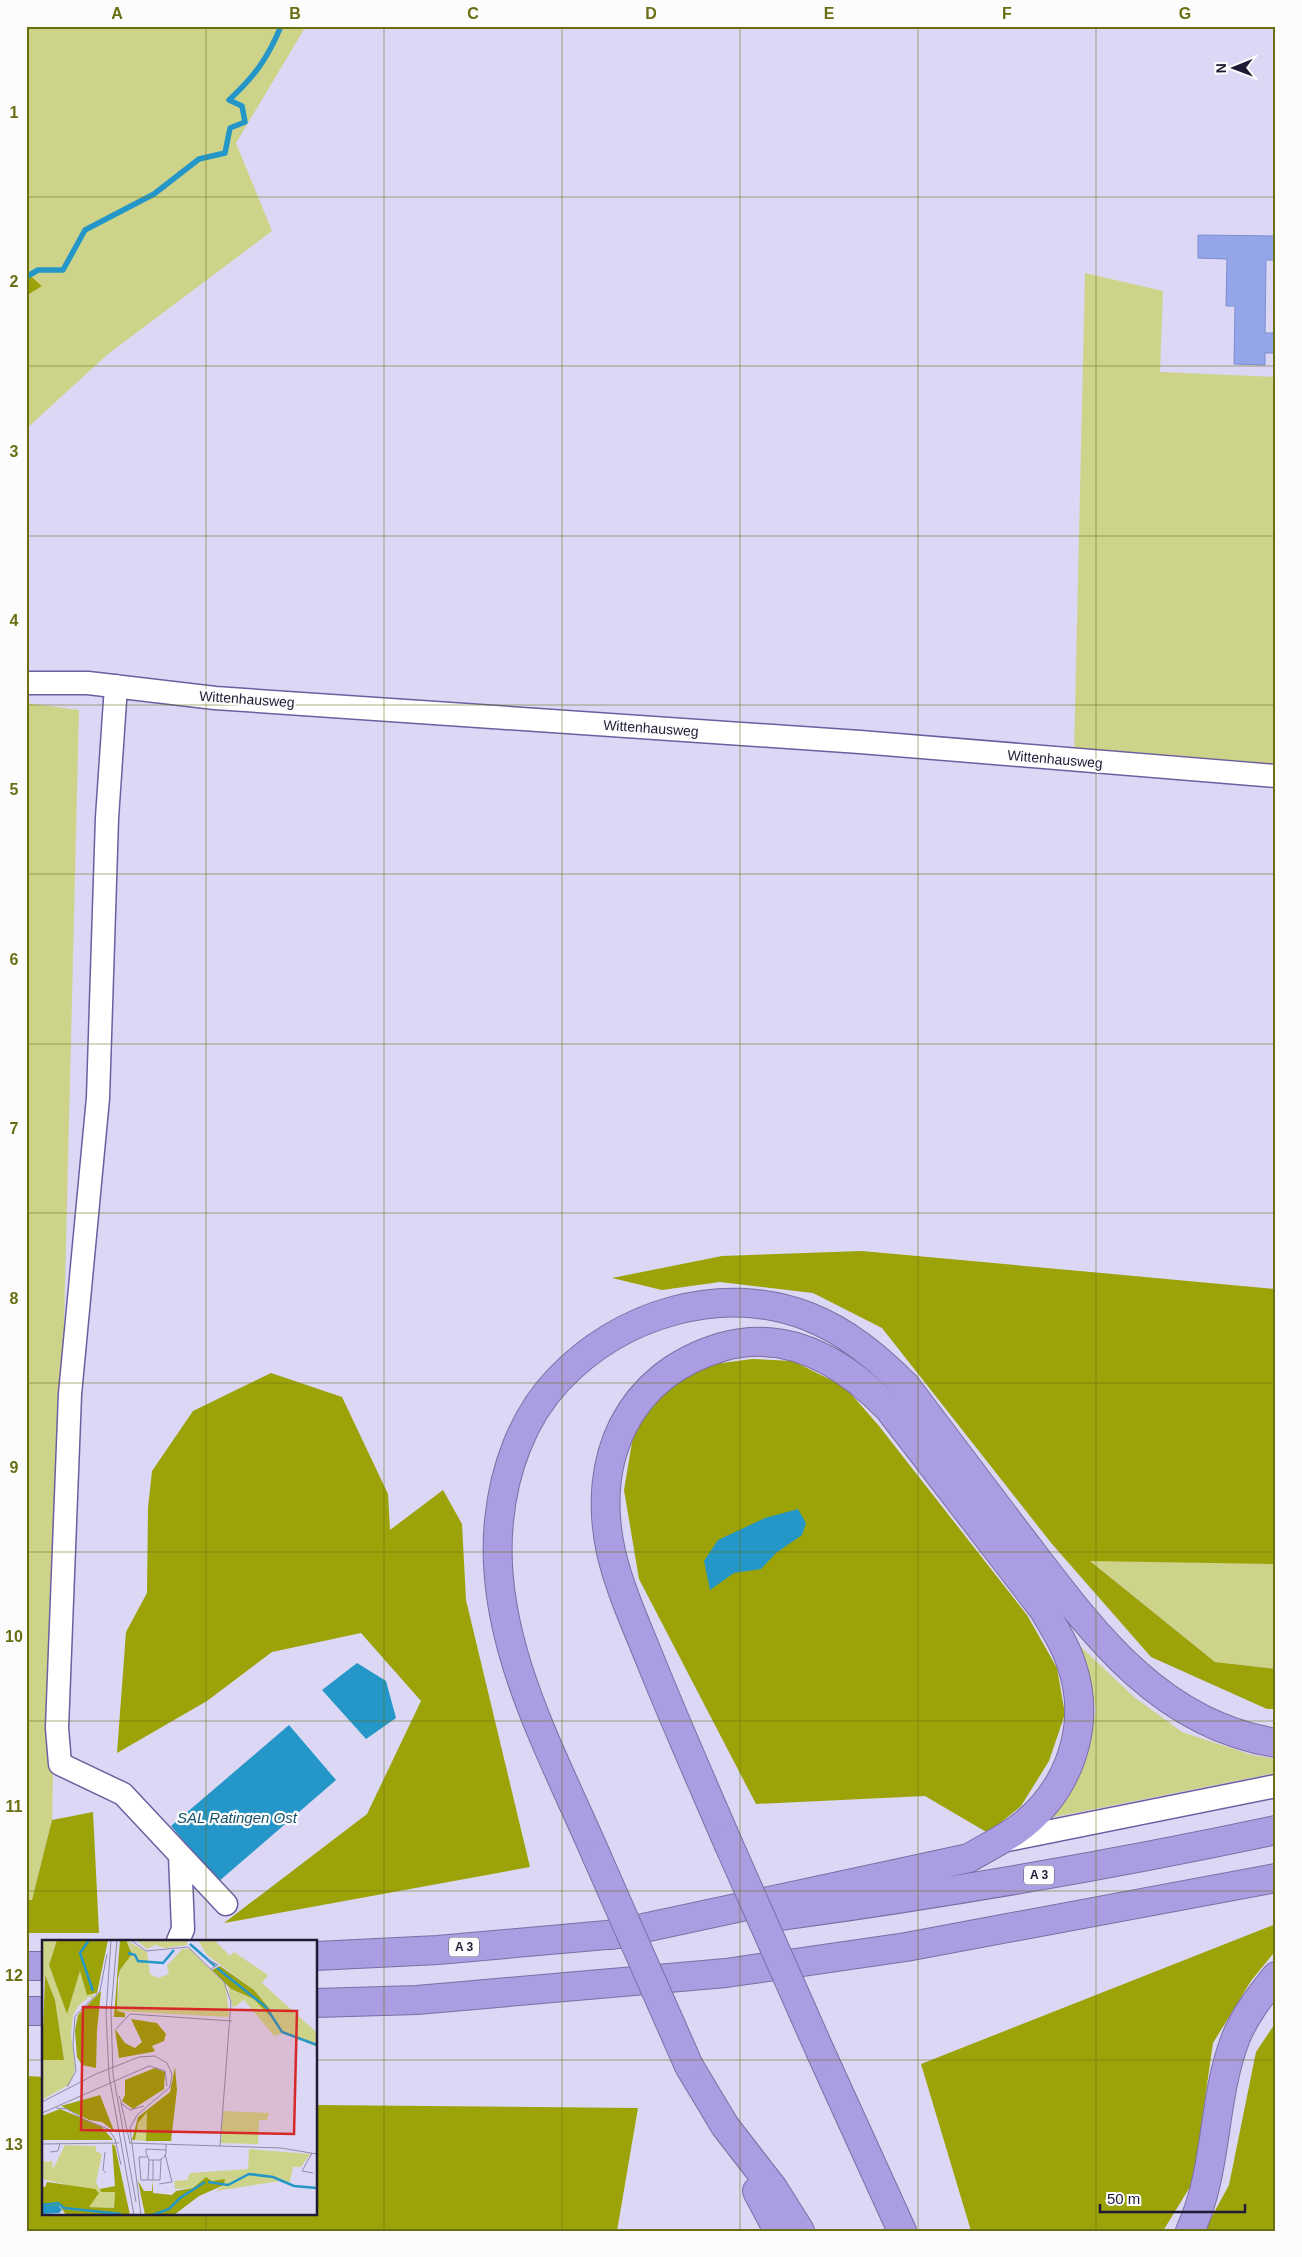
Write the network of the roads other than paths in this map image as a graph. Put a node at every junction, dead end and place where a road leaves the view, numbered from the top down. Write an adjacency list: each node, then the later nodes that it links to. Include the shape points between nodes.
1 (26, 683): 2 (street, Wittenhausweg)
2 (116, 686): 3 (street, Wittenhausweg, via 215,698 850,741); 8 (street, via 107,818 98,1098 70,1394 57,1728 60,1764 123,1794)
3 (1276, 776)
4 (1276, 1743): 20 (highway, bridge, via 1250,1738 1188,1712 1132,1672 1080,1616 906,1386 879,1358 845,1335 806,1316 743,1303 719,1302 664,1313 610,1337 556,1381 514,1451 499,1523 500,1582 515,1657 532,1705)
5 (1276, 1786): 7 (street)
6 (1276, 1830): 11 (highway, A 3, via 900,1900)
7 (996, 1842): 11 (highway, via 969,1858); 23 (highway, bridge, via 1016,1830 1052,1793 1077,1742 1078,1688 1071,1662 1043,1609 882,1402 850,1373 820,1356 787,1345 744,1343 692,1358 654,1383 624,1422 608,1466 606,1525 617,1576 670,1711)
8 (180, 1855): 10 (street); 12 (street, via 183,1929)
9 (1276, 1878): 17 (highway, via 906,1946 726,1973 417,2000)
10 (226, 1904)
11 (612, 1935): 13 (highway, A 3, via 438,1950)
12 (178, 1940)
13 (318, 1956)
14 (26, 1966): 15 (highway)
15 (42, 1966)
16 (1276, 1976): 24 (highway, via 1250,2009 1235,2041 1225,2076 1203,2194)
17 (318, 2003)
18 (26, 2011): 19 (highway)
19 (42, 2011)
20 (689, 2066): 21 (highway, via 709,2125 753,2185); 22 (highway, via 725,2126 773,2188)
21 (778, 2231)
22 (800, 2231)
23 (902, 2231)
24 (1190, 2231)

